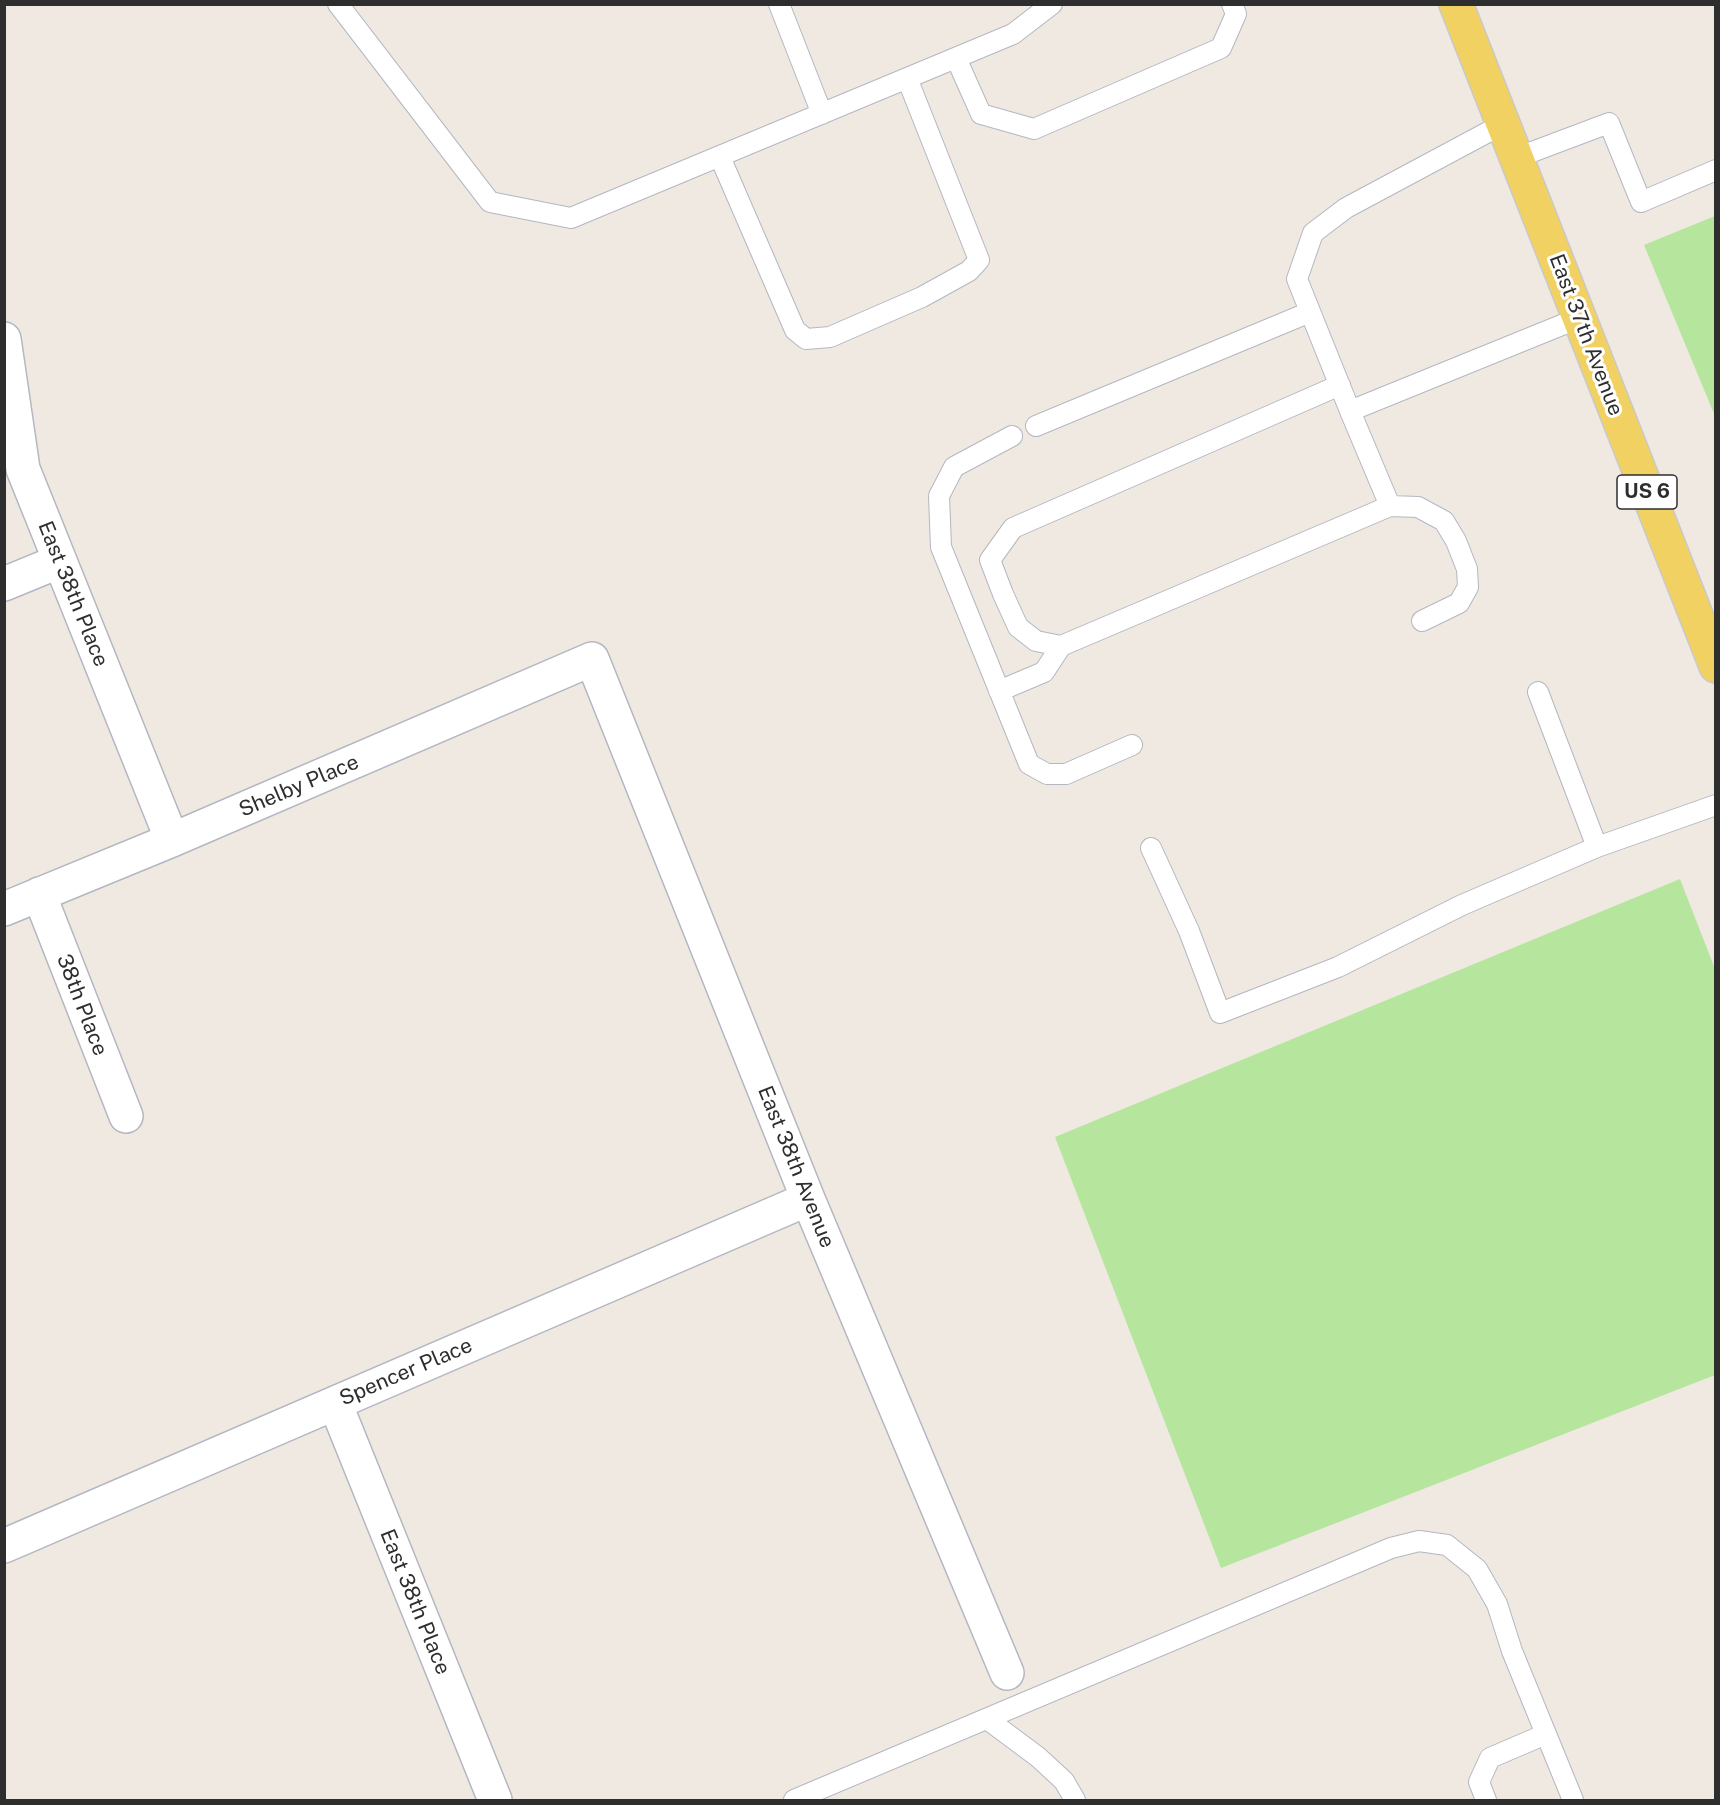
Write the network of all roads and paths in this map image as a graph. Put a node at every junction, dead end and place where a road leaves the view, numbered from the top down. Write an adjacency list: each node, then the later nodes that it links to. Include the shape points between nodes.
1 (338, 4): 10 (lane, via 490,202 571,218)
2 (779, 4): 8 (lane)
3 (1052, 4): 6 (lane, via 1013,34)
4 (1232, 4): 6 (lane, via 1236,14 1221,48 1034,129 981,114)
5 (1456, 4): 9 (main road, East 37th Avenue / US 6)
6 (956, 58): 7 (lane)
7 (907, 78): 8 (lane); 10 (lane, via 979,260 969,271 922,297 830,337 806,339 795,330)
8 (822, 114): 10 (lane)
9 (1503, 124): 11 (main road, East 37th Avenue / US 6); 13 (lane, via 1346,208 1313,233 1297,279)
10 (720, 157)
11 (1516, 158): 12 (lane, via 1609,123 1641,202); 14 (main road, East 37th Avenue / US 6)
12 (1716, 170)
13 (1310, 312): 16 (lane); 18 (lane)
14 (1579, 318): 17 (lane); 26 (main road, East 37th Avenue / US 6)
15 (4, 339): 21 (street, East 38th Place, via 23,469)
16 (1340, 385): 17 (lane); 24 (lane, via 1013,528 990,560 1003,594 1018,627 1036,641)
17 (1350, 411): 20 (lane)
18 (1036, 426)
19 (1012, 436): 27 (lane, via 954,467 939,496 941,548)
20 (1390, 506): 23 (lane, via 1418,507 1444,521 1467,569 1468,587 1459,603); 24 (lane)
21 (60, 561): 22 (street); 31 (street, East 38th Place)
22 (4, 584)
23 (1422, 621)
24 (1061, 646): 27 (lane, via 1044,672)
25 (592, 658): 31 (street, Shelby Place); 37 (street, East 38th Avenue)
26 (1716, 666)
27 (999, 691): 29 (lane, via 1029,764 1047,774 1066,774)
28 (1538, 692): 32 (lane)
29 (1132, 745)
30 (1716, 805): 32 (lane)
31 (172, 840): 34 (street, Shelby Place)
32 (1596, 847): 33 (lane, via 1462,905 1338,967 1220,1012 1190,931)
33 (1151, 849)
34 (39, 894): 35 (street, Shelby Place); 36 (street, 38th Place)
35 (4, 909)
36 (126, 1116)
37 (808, 1199): 38 (street, Spencer Place); 40 (street, East 38th Avenue)
38 (335, 1403): 39 (street, Spencer Place); 43 (street, East 38th Place)
39 (4, 1546)
40 (1007, 1673)
41 (987, 1719): 42 (lane, via 1391,1548 1419,1541 1447,1545 1477,1569 1497,1604); 44 (lane); 45 (lane, via 1038,1757 1064,1781)
42 (1546, 1734): 46 (lane, via 1490,1758 1479,1782); 47 (lane)
43 (495, 1800)
44 (794, 1800)
45 (1075, 1800)
46 (1486, 1800)
47 (1573, 1800)

